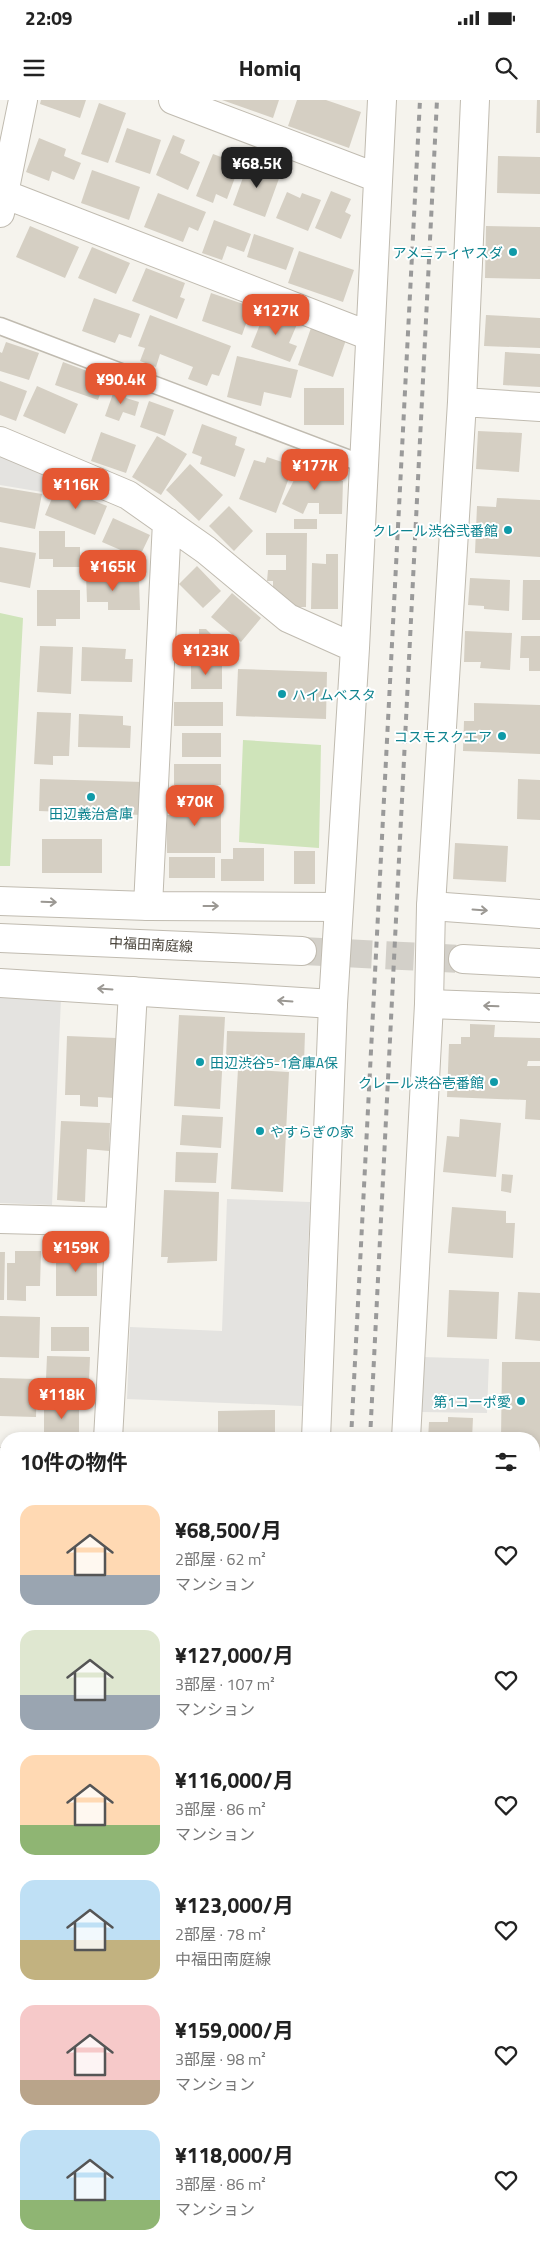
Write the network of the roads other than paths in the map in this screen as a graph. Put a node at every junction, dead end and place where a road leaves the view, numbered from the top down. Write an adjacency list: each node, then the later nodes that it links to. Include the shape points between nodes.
1 (23, 100): 6 (street)
2 (172, 100): 5 (street)
3 (382, 100): 5 (street)
4 (476, 100): 9 (street)
5 (378, 178): 8 (street)
6 (2, 204): 8 (street)
7 (0, 326): 12 (lane)
8 (370, 336): 12 (street)
9 (462, 402): 10 (street); 17 (street)
10 (540, 407)
11 (0, 440): 13 (street, via 128,495)
12 (363, 464): 14 (street)
13 (167, 522): 14 (street, via 288,618); 16 (street)
14 (355, 648): 18 (street)
15 (0, 901): 16 (street, one-way to 16)
16 (148, 906): 18 (street, one-way to 18)
17 (432, 906): 19 (street, one-way to 19); 27 (street)
18 (338, 907): 26 (street)
19 (540, 914)
20 (0, 938): 21 (street, 中福田南庭線)
21 (302, 951)
22 (463, 959): 23 (street)
23 (540, 963)
24 (0, 983): 25 (street, one-way to 24)
25 (133, 991): 26 (street, one-way to 25); 30 (street)
26 (333, 1004): 32 (street)
27 (429, 1004): 28 (street, one-way to 27); 33 (street)
28 (540, 1008)
29 (0, 1219): 30 (street)
30 (120, 1222): 31 (street)
31 (108, 1432)
32 (316, 1432)
33 (406, 1432)

